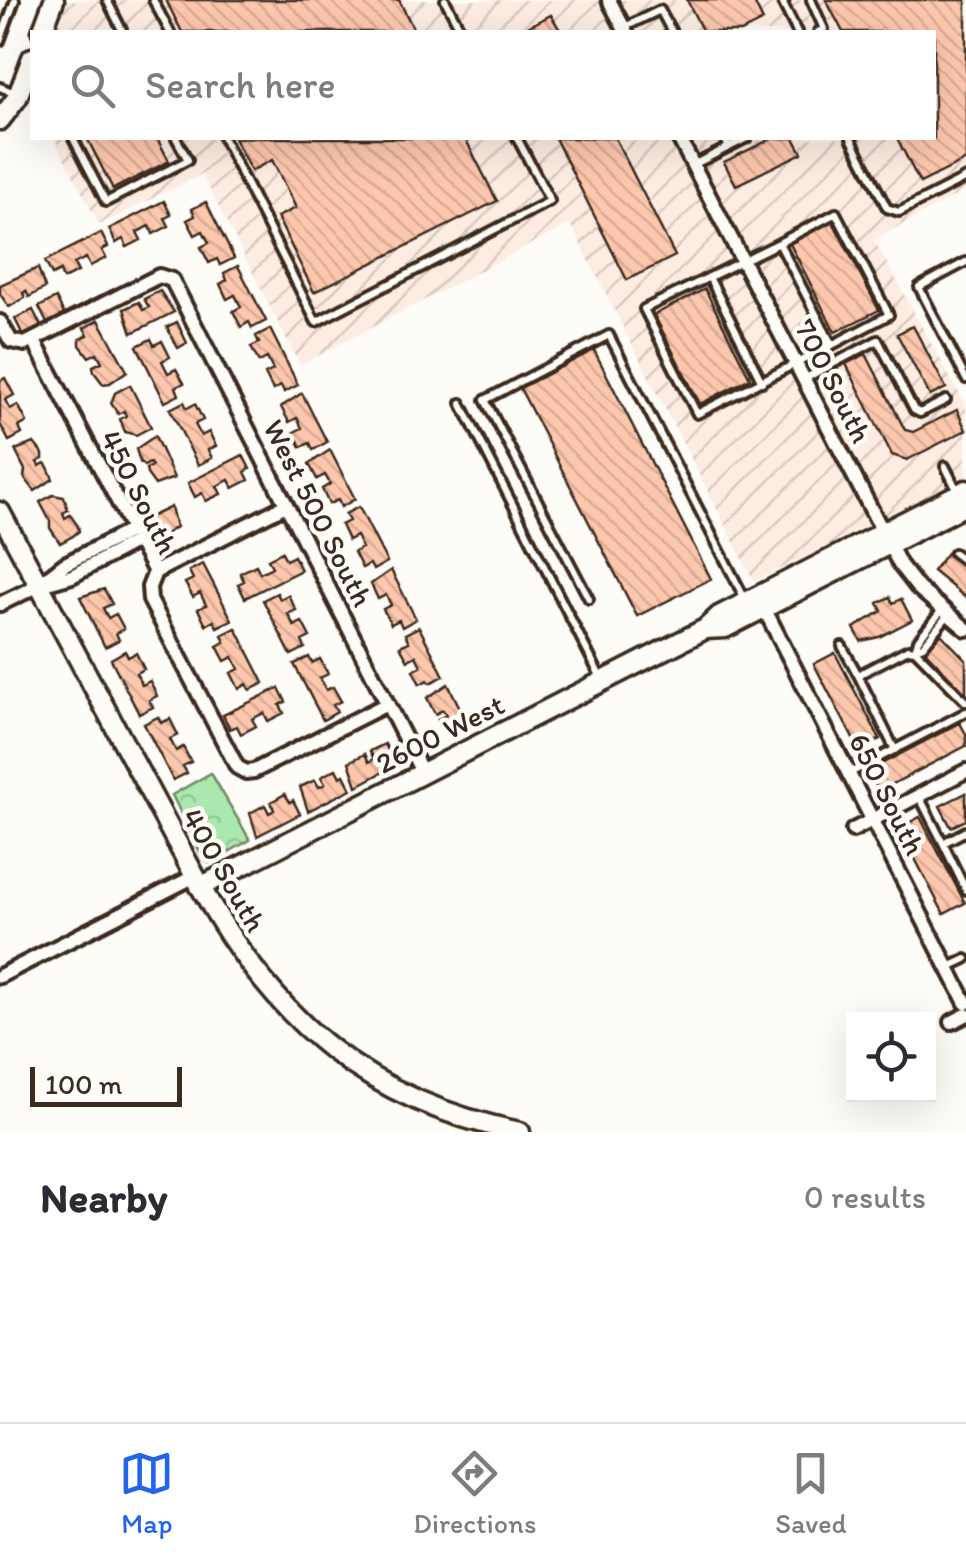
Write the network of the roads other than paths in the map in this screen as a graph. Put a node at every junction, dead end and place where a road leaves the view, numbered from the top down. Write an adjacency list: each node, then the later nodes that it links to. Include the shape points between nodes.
1 (15, 0): 17 (lane)
2 (54, 0): 9 (street)
3 (107, 0): 10 (lane)
4 (154, 0): 11 (lane)
5 (445, 0): 12 (lane)
6 (609, 0): 13 (street)
7 (784, 0): 15 (lane)
8 (810, 0): 16 (lane)
9 (43, 30)
10 (122, 30)
11 (169, 30)
12 (461, 30)
13 (624, 30): 14 (lane, via 660,10)
14 (671, 30)
15 (796, 30)
16 (822, 30)
17 (0, 41)
18 (30, 71): 20 (street)
19 (0, 87): 20 (lane)
20 (18, 94): 21 (street)
21 (4, 116)
22 (74, 140): 23 (lane, via 106,202 188,160)
23 (177, 140)
24 (224, 140): 25 (lane, via 316,322 550,201)
25 (517, 140)
26 (681, 140): 31 (street, 700 South)
27 (725, 140): 30 (lane)
28 (743, 140): 30 (lane)
29 (852, 140): 32 (lane, via 887,208 899,212)
30 (728, 147): 31 (lane)
31 (694, 164): 34 (street, 700 South)
32 (966, 178)
33 (779, 243): 34 (lane); 39 (lane); 39 (lane, via 836,213 889,315)
34 (743, 261): 36 (lane); 40 (street, 700 South)
35 (966, 262): 41 (lane, via 918,287)
36 (709, 278): 43 (lane); 43 (lane, via 644,309 698,414)
37 (0, 322): 38 (street, via 15,344)
38 (34, 341): 48 (street, West 500 South, via 168,277); 50 (street, 450 South)
39 (832, 345): 40 (lane)
40 (796, 364): 42 (street, 700 South); 43 (lane)
41 (966, 378)
42 (803, 379): 44 (lane, via 878,340 914,410); 51 (street, 700 South)
43 (762, 382)
44 (946, 400)
45 (461, 404): 64 (lane)
46 (945, 466): 47 (lane)
47 (964, 496): 51 (street, 2600 West)
48 (286, 505): 54 (street); 66 (street, West 500 South)
49 (0, 512): 55 (street, 400 South)
50 (134, 536): 54 (street, 450 South); 55 (street, via 72,576)
51 (885, 539): 58 (street, 2600 West); 59 (street, 700 South, via 911,581)
52 (954, 552): 53 (lane)
53 (966, 562)
54 (155, 572): 66 (street, 450 South, via 150,600 243,771 257,770)
55 (37, 586): 57 (street); 77 (street, 400 South)
56 (589, 599): 58 (lane, via 484,400 609,336)
57 (0, 604)
58 (756, 605): 64 (street, 2600 West, via 725,628 705,629); 70 (street, 650 South)
59 (946, 612): 60 (street, 700 South); 62 (lane)
60 (966, 629)
61 (842, 646): 63 (lane)
62 (915, 650): 63 (lane); 65 (lane)
63 (858, 675): 68 (lane)
64 (602, 681): 71 (street, 2600 West)
65 (966, 702)
66 (386, 704): 71 (street, West 500 South)
67 (966, 712): 68 (lane)
68 (895, 750): 70 (lane)
69 (966, 771): 72 (street)
70 (848, 773): 73 (street, 650 South)
71 (423, 774): 77 (street, 2600 West)
72 (919, 796): 73 (street); 76 (lane)
73 (872, 820): 74 (street); 80 (street, 650 South)
74 (853, 830)
75 (966, 831): 76 (lane)
76 (943, 843): 78 (lane)
77 (197, 881): 81 (street, 2600 West); 85 (street, 400 South, via 254,972 323,1044 418,1102)
78 (966, 890)
79 (966, 959): 80 (lane)
80 (948, 968): 82 (street, 650 South)
81 (0, 976)
82 (966, 1003)
83 (966, 1015): 84 (street)
84 (952, 1022)
85 (520, 1132)

